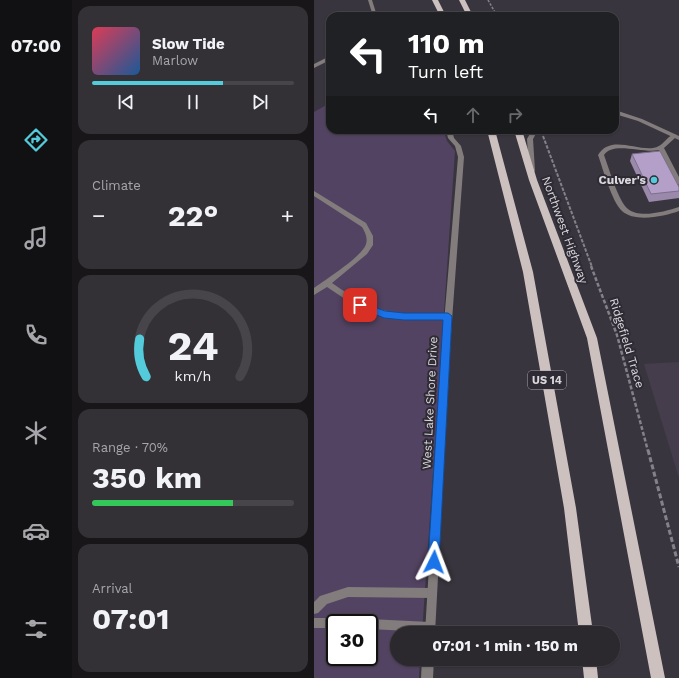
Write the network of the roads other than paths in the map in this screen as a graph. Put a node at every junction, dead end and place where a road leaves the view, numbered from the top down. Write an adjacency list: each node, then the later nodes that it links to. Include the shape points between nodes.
1 (370, 0): 4 (street)
2 (435, 0): 5 (main road)
3 (462, 0): 6 (main road)
4 (374, 12)
5 (441, 12)
6 (468, 12)
7 (326, 60): 8 (street)
8 (314, 66)
9 (619, 113): 14 (street)
10 (450, 134): 24 (street, West Lake Shore Drive, via 458,146 460,157)
11 (492, 134): 32 (main road, US 14, via 528,272 570,508)
12 (519, 134): 18 (main road, Northwest Highway)
13 (532, 134): 18 (street, via 530,138)
14 (677, 137): 15 (street)
15 (661, 148): 16 (street); 21 (street, via 638,150 613,146 605,149 601,155 625,210 634,215 641,215)
16 (672, 169): 17 (street); 19 (street)
17 (679, 172)
18 (533, 180): 37 (main road, Northwest Highway, via 592,338)
19 (679, 183)
20 (314, 193): 22 (street, via 364,225 370,235 368,248)
21 (679, 209)
22 (327, 283): 23 (street); 24 (street, via 360,305 384,314 404,317)
23 (314, 292)
24 (448, 316): 25 (street, West Lake Shore Drive)
25 (432, 593): 26 (street, via 348,592 324,600); 31 (street, West Lake Shore Drive)
26 (314, 609)
27 (314, 623): 28 (street)
28 (326, 623)
29 (378, 625): 30 (street)
30 (390, 626)
31 (430, 626)
32 (585, 626)
33 (428, 666): 35 (street)
34 (590, 666): 36 (main road)
35 (427, 678)
36 (591, 678)
37 (658, 678)

